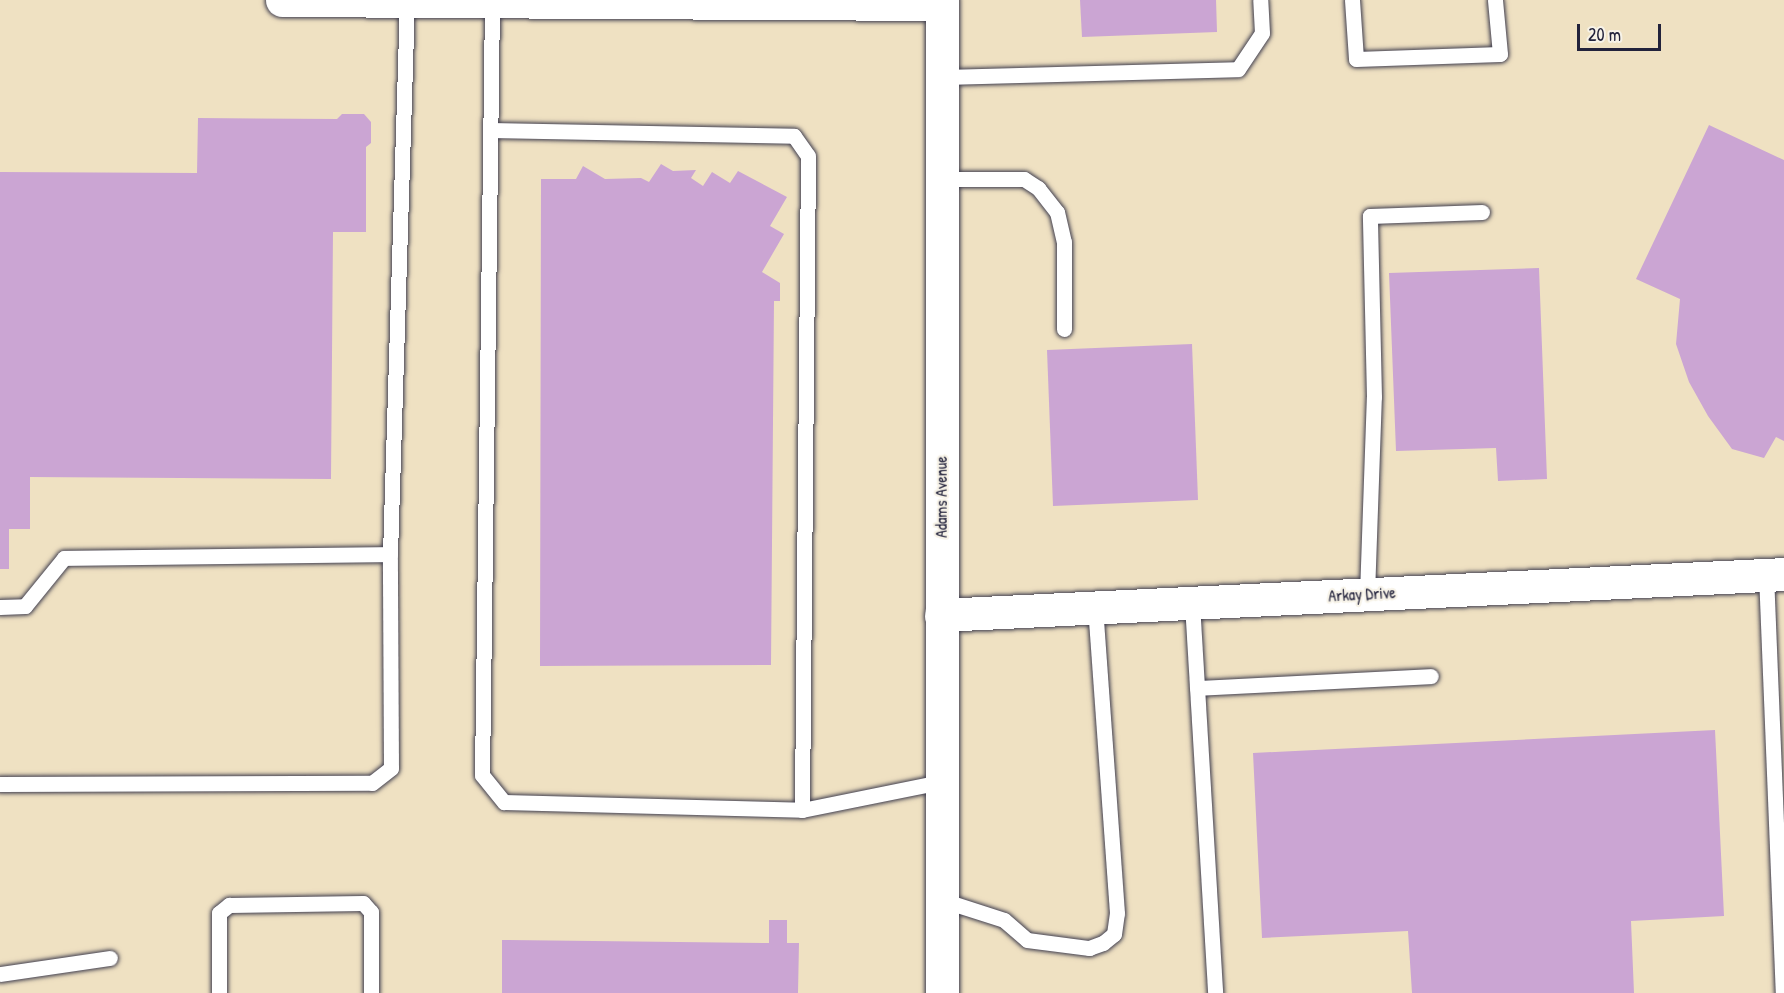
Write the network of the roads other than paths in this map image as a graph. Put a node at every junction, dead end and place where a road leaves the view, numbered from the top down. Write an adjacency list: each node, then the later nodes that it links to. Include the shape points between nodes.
1 (282, 0): 5 (street)
2 (1260, 0): 9 (lane, via 1262,33 1238,69)
3 (1352, 0): 4 (lane, via 1356,58 1500,54)
4 (1495, 0)
5 (407, 1): 6 (street); 14 (lane)
6 (439, 1): 7 (street)
7 (511, 1): 8 (street); 10 (lane)
8 (942, 2): 9 (street, Adams Avenue)
9 (942, 76): 11 (street, Adams Avenue)
10 (490, 130): 25 (lane, via 482,775 504,802); 25 (lane, via 794,136 808,156)
11 (942, 179): 13 (lane, via 1024,179 1044,196 1057,212 1064,242); 20 (street, Adams Avenue)
12 (1482, 212): 16 (lane, via 1370,216 1374,397)
13 (1064, 329)
14 (390, 554): 18 (lane, via 64,558 25,606); 24 (lane, via 391,768 372,783)
15 (1775, 574): 16 (street, Arkay Drive); 33 (lane)
16 (1367, 594): 17 (street, Arkay Drive)
17 (1192, 603): 19 (street, Arkay Drive); 22 (lane)
18 (0, 607)
19 (1095, 607): 20 (street, Arkay Drive); 26 (lane, via 1117,913 1114,934 1089,948 1027,940 1004,920)
20 (940, 615): 23 (street, Adams Avenue)
21 (1431, 676): 22 (lane)
22 (1197, 688): 32 (lane)
23 (941, 782): 25 (lane); 26 (street, Adams Avenue)
24 (0, 784)
25 (802, 810)
26 (942, 900): 31 (street, Adams Avenue)
27 (110, 958): 28 (lane)
28 (0, 974)
29 (219, 993): 30 (lane, via 219,913 229,905 363,903 371,912)
30 (371, 993)
31 (942, 993)
32 (1215, 993)
33 (1783, 993)

